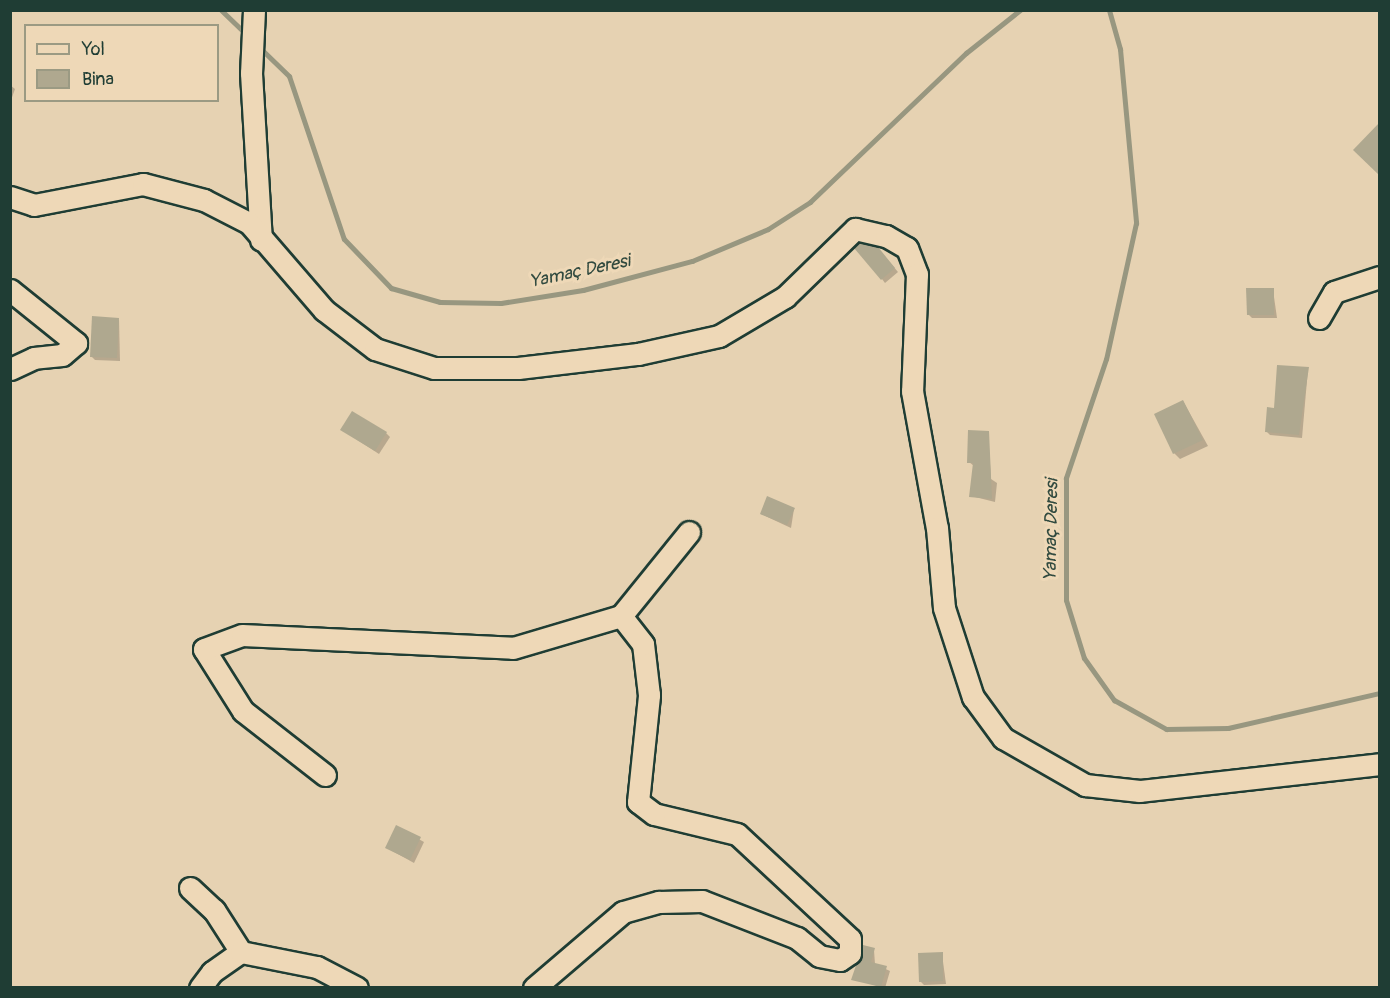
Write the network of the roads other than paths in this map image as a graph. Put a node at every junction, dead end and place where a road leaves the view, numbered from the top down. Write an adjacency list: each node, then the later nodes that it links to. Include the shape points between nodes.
1 (256, 15): 3 (street, via 251,73)
2 (10, 197): 3 (street, via 34,205 143,184 204,200 249,223)
3 (261, 241): 10 (street, via 324,310 375,349 434,368 518,368 638,354 719,336 785,297 855,229 886,236 907,249 917,274 913,403 937,528 944,608 973,698 1003,738 1085,785 1140,791)
4 (1380, 277): 6 (street, via 1334,292)
5 (10, 290): 7 (street, via 76,343 62,355 34,358)
6 (1319, 318)
7 (10, 369)
8 (689, 532): 9 (street)
9 (621, 616): 11 (street, via 513,648 242,635 204,649 243,711); 16 (street, via 643,644 649,695 638,802 654,814 737,834 850,939 850,953 840,960 819,956 798,938 702,901 659,902 623,912)
10 (1380, 764)
11 (325, 775)
12 (190, 888): 13 (street, via 214,910)
13 (241, 952): 14 (street, via 212,972); 15 (street, via 317,968)
14 (200, 987)
15 (357, 987)
16 (534, 987)

